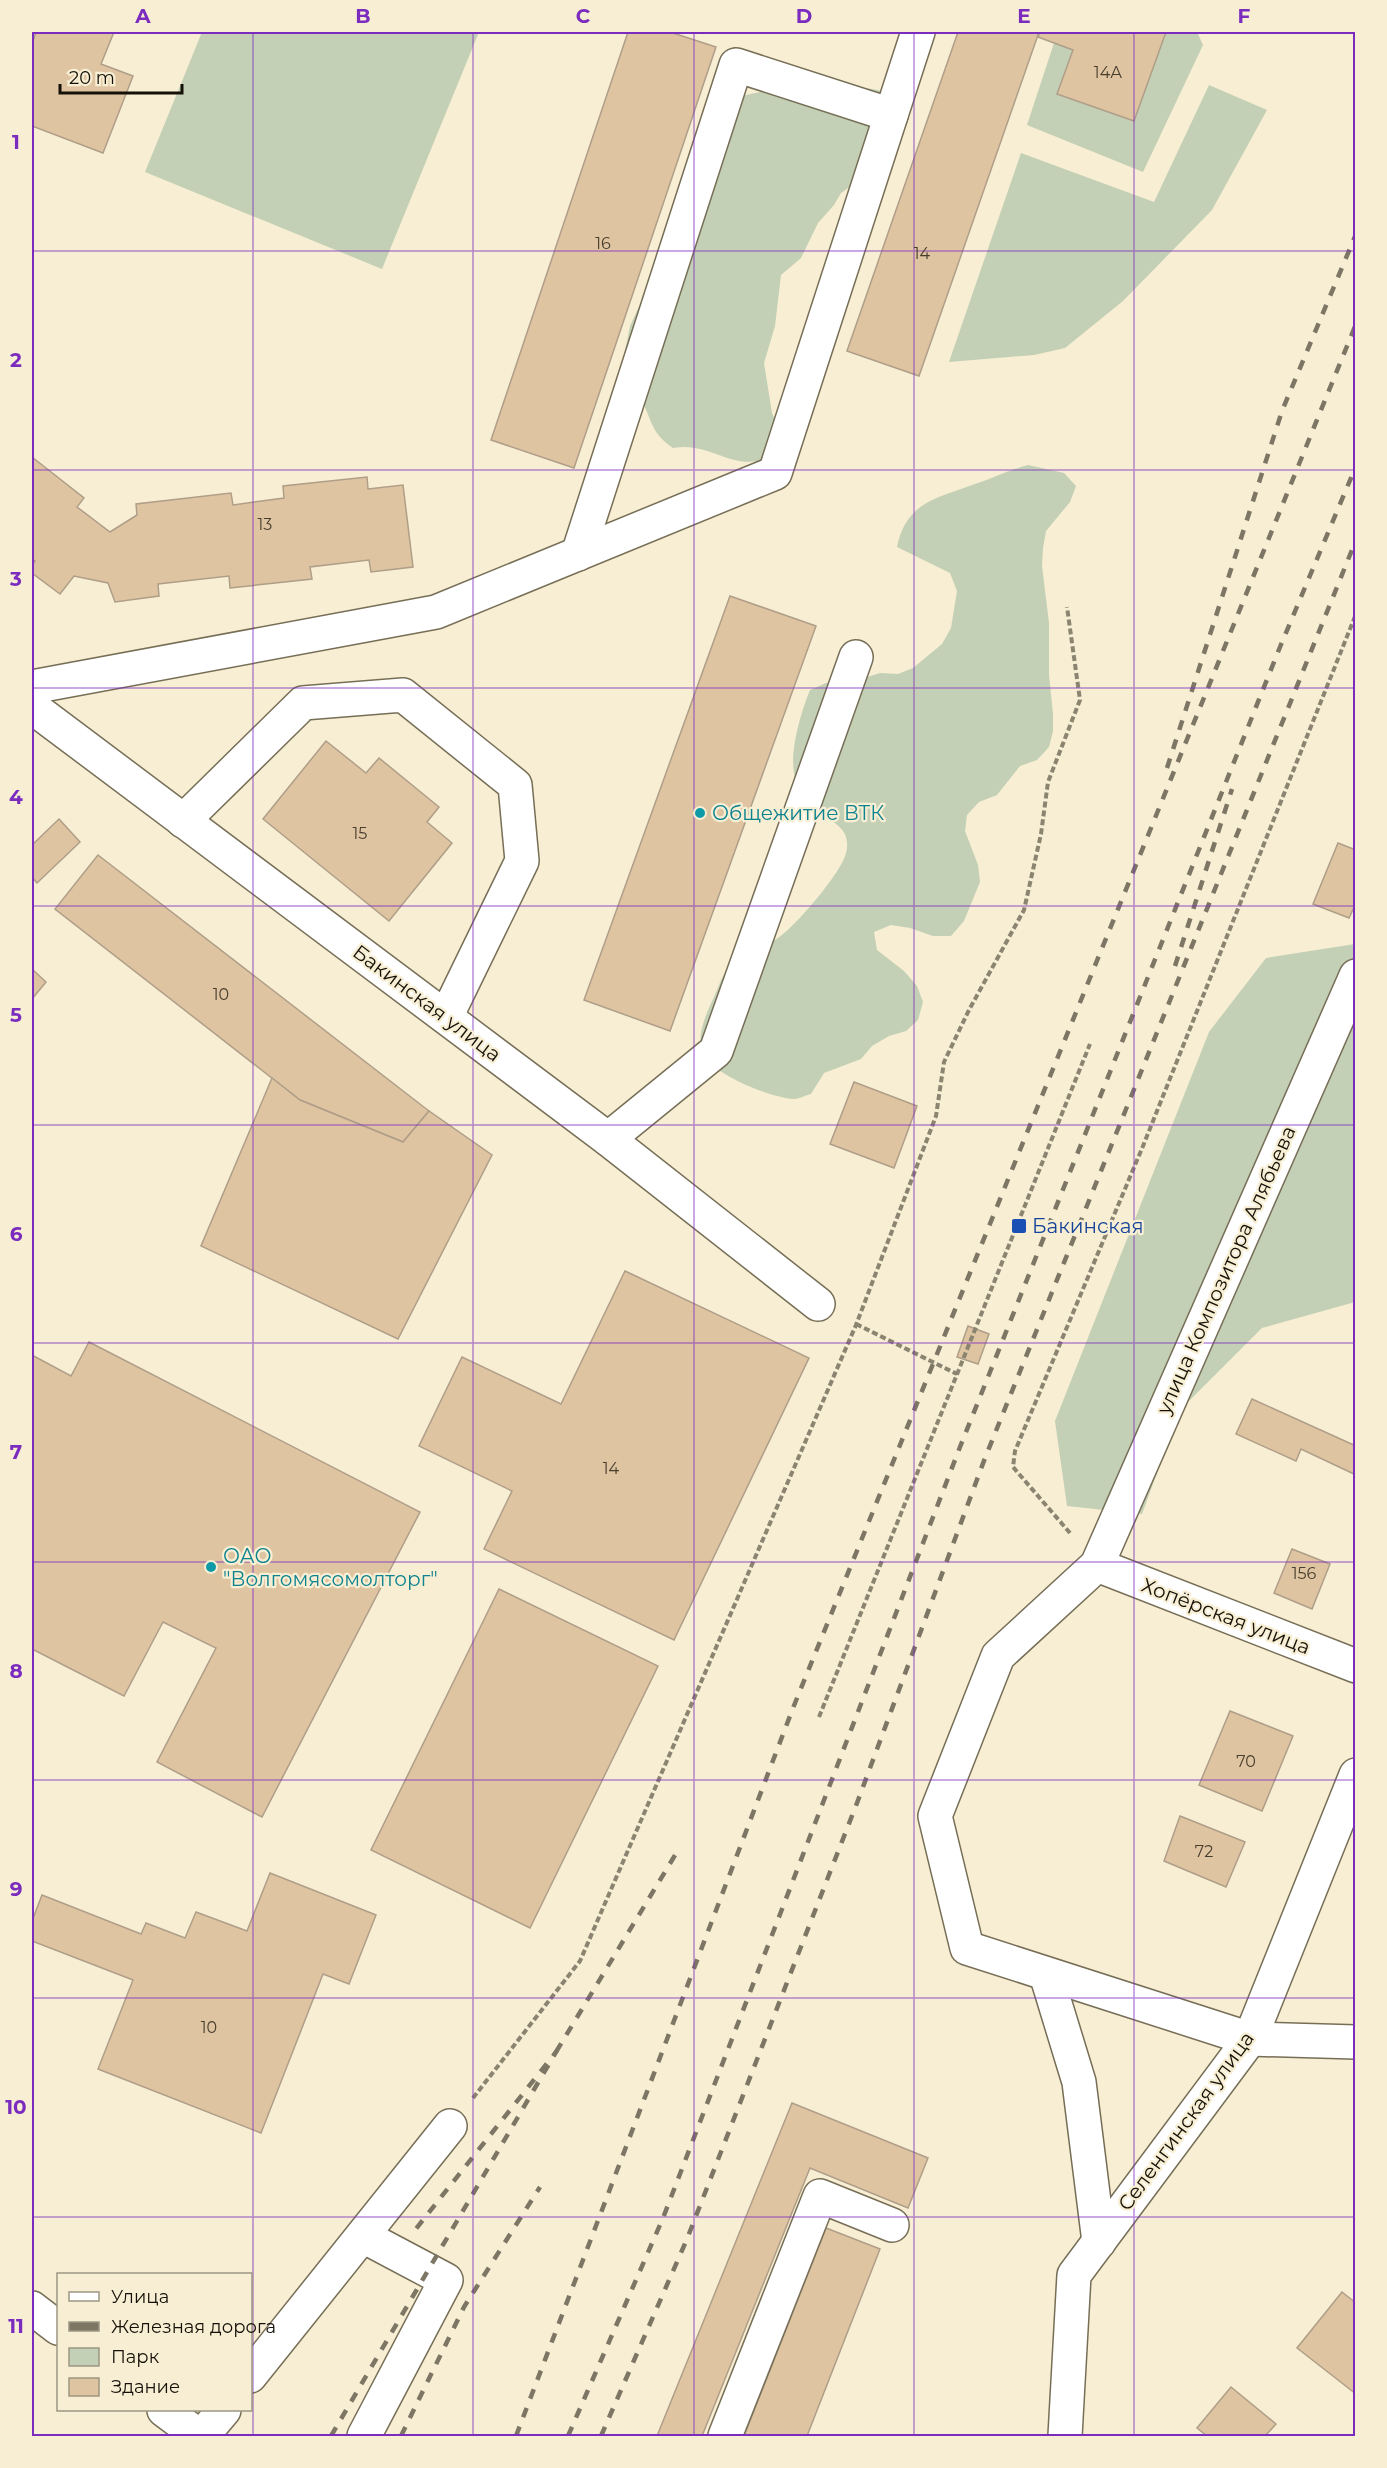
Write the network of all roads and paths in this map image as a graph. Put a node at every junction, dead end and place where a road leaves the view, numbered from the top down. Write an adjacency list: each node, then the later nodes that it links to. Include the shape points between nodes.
1 (918, 32): 2 (street)
2 (891, 115): 3 (street, via 775,473); 3 (street, via 736,65)
3 (578, 554): 7 (street, via 436,612)
4 (1067, 607): 15 (path, via 1080,700 1047,782 1041,834 1024,910 944,1062 936,1116)
5 (1356, 614): 17 (path, via 1016,1451 1013,1467)
6 (856, 657): 13 (street, via 716,1051)
7 (32, 687)
8 (32, 707): 9 (street, Бакинская улица)
9 (183, 821): 11 (street, Бакинская улица); 11 (street, via 303,703 403,695 515,785 522,861)
10 (1356, 975): 17 (street, улица Композитора Алябьева)
11 (446, 1017): 13 (street, Бакинская улица)
12 (1090, 1044): 16 (path)
13 (608, 1139): 14 (street, Бакинская улица)
14 (818, 1304)
15 (856, 1325): 16 (path); 24 (path, via 580,1961)
16 (957, 1374): 19 (path)
17 (1097, 1565): 18 (street, Хопёрская улица); 21 (street, via 998,1656 935,1816 967,1948)
18 (1356, 1666)
19 (819, 1717)
20 (1356, 1775): 22 (street, Селенгинская улица)
21 (1046, 1974): 22 (street); 27 (street, via 1079,2082)
22 (1250, 2039): 23 (street); 27 (street, Селенгинская улица)
23 (1356, 2042)
24 (450, 2126): 26 (street)
25 (892, 2224): 35 (street, via 820,2196)
26 (363, 2236): 30 (street); 34 (street, via 446,2280)
27 (1099, 2242): 36 (street, Селенгинская улица, via 1074,2275)
28 (32, 2308): 29 (street)
29 (57, 2327)
30 (252, 2374)
31 (167, 2411): 33 (street)
32 (222, 2411): 33 (street)
33 (201, 2436)
34 (364, 2436)
35 (725, 2436)
36 (1065, 2436)

